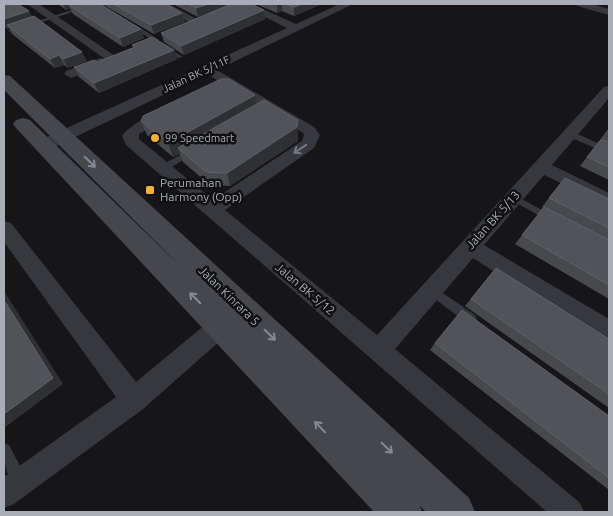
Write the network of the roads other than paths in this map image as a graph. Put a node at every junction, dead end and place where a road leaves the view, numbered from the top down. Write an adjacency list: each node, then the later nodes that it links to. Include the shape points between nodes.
1 (32, 4): 10 (street)
2 (95, 4): 7 (lane); 10 (lane)
3 (162, 4): 12 (street)
4 (244, 4): 13 (street)
5 (348, 4): 13 (street, Jalan BK 5/11F)
6 (581, 4): 8 (street)
7 (105, 9)
8 (609, 12)
9 (213, 17): 12 (street)
10 (52, 18): 15 (lane); 18 (street, via 116,56)
11 (122, 19): 16 (lane)
12 (198, 23): 14 (street)
13 (296, 28): 17 (street, Jalan BK 5/11F)
14 (181, 30)
15 (10, 31)
16 (180, 57)
17 (207, 69): 20 (street); 27 (street, Jalan BK 5/11F)
18 (71, 74)
19 (4, 80): 27 (main road, Jalan Kinrara 5)
20 (229, 82): 22 (street); 34 (street, one-way to 34, via 265,109 309,130 312,139)
21 (609, 90): 25 (street, Jalan BK 5/13)
22 (213, 91)
23 (4, 104): 27 (main road, Jalan Kinrara 5)
24 (180, 107): 31 (street, Jalan BK 5/12, via 139,127 130,136)
25 (601, 112): 26 (street, Jalan BK 5/13)
26 (570, 134): 29 (lane); 30 (street, Jalan BK 5/13)
27 (53, 141): 39 (main road, Jalan Kinrara 5)
28 (204, 144): 31 (lane)
29 (609, 151)
30 (541, 167): 32 (street, Jalan BK 5/13); 33 (street)
31 (163, 168): 34 (street, Jalan BK 5/12)
32 (514, 198): 35 (lane); 37 (street, Jalan BK 5/13)
33 (609, 200)
34 (211, 210): 42 (street, Jalan BK 5/12)
35 (557, 221)
36 (4, 228): 43 (street)
37 (470, 246): 38 (street, Jalan BK 5/13); 41 (street)
38 (431, 290): 40 (lane); 42 (street, Jalan BK 5/13)
39 (232, 317): 43 (street); 46 (main road, Jalan Kinrara 5, one-way to 39); 47 (main road, Jalan Kinrara 5, one-way to 47)
40 (480, 325)
41 (609, 332)
42 (378, 351): 48 (street, Jalan BK 5/12)
43 (134, 400): 45 (street)
44 (4, 450): 45 (lane)
45 (12, 488)
46 (402, 512)
47 (455, 512)
48 (569, 512)

